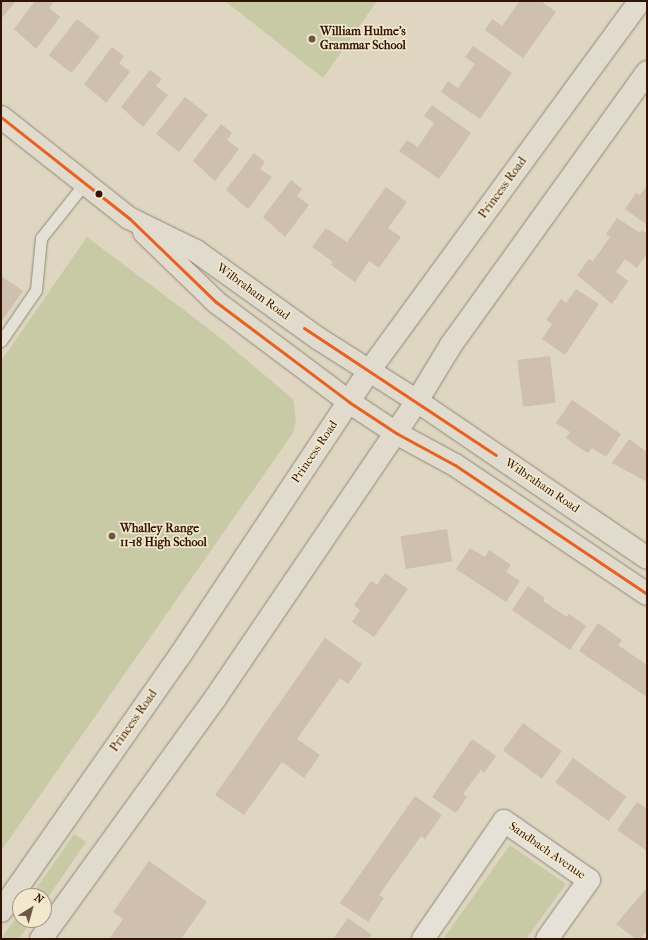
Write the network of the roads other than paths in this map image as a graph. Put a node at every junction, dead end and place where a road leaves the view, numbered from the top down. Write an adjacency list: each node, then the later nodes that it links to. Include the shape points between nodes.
1 (640, 1): 7 (highway, Princess Road)
2 (647, 72): 8 (highway, via 451,345)
3 (1, 117): 4 (highway, Wilbraham Road)
4 (84, 184): 5 (highway, Wilbraham Road); 6 (lane, via 41,238 36,290)
5 (129, 218): 7 (highway, Wilbraham Road, via 196,251); 9 (highway, via 216,302)
6 (1, 341)
7 (369, 371): 8 (highway, Wilbraham Road); 9 (highway, Princess Road)
8 (417, 401): 10 (highway); 11 (highway, Wilbraham Road)
9 (349, 402): 10 (highway); 13 (highway, Princess Road, via 181,654)
10 (396, 433): 12 (highway, via 455,465); 14 (highway, via 216,698)
11 (647, 558)
12 (647, 594)
13 (1, 911)
14 (41, 939)
15 (423, 939): 16 (street, Sandbach Avenue, via 504,821 589,880)
16 (547, 939)

